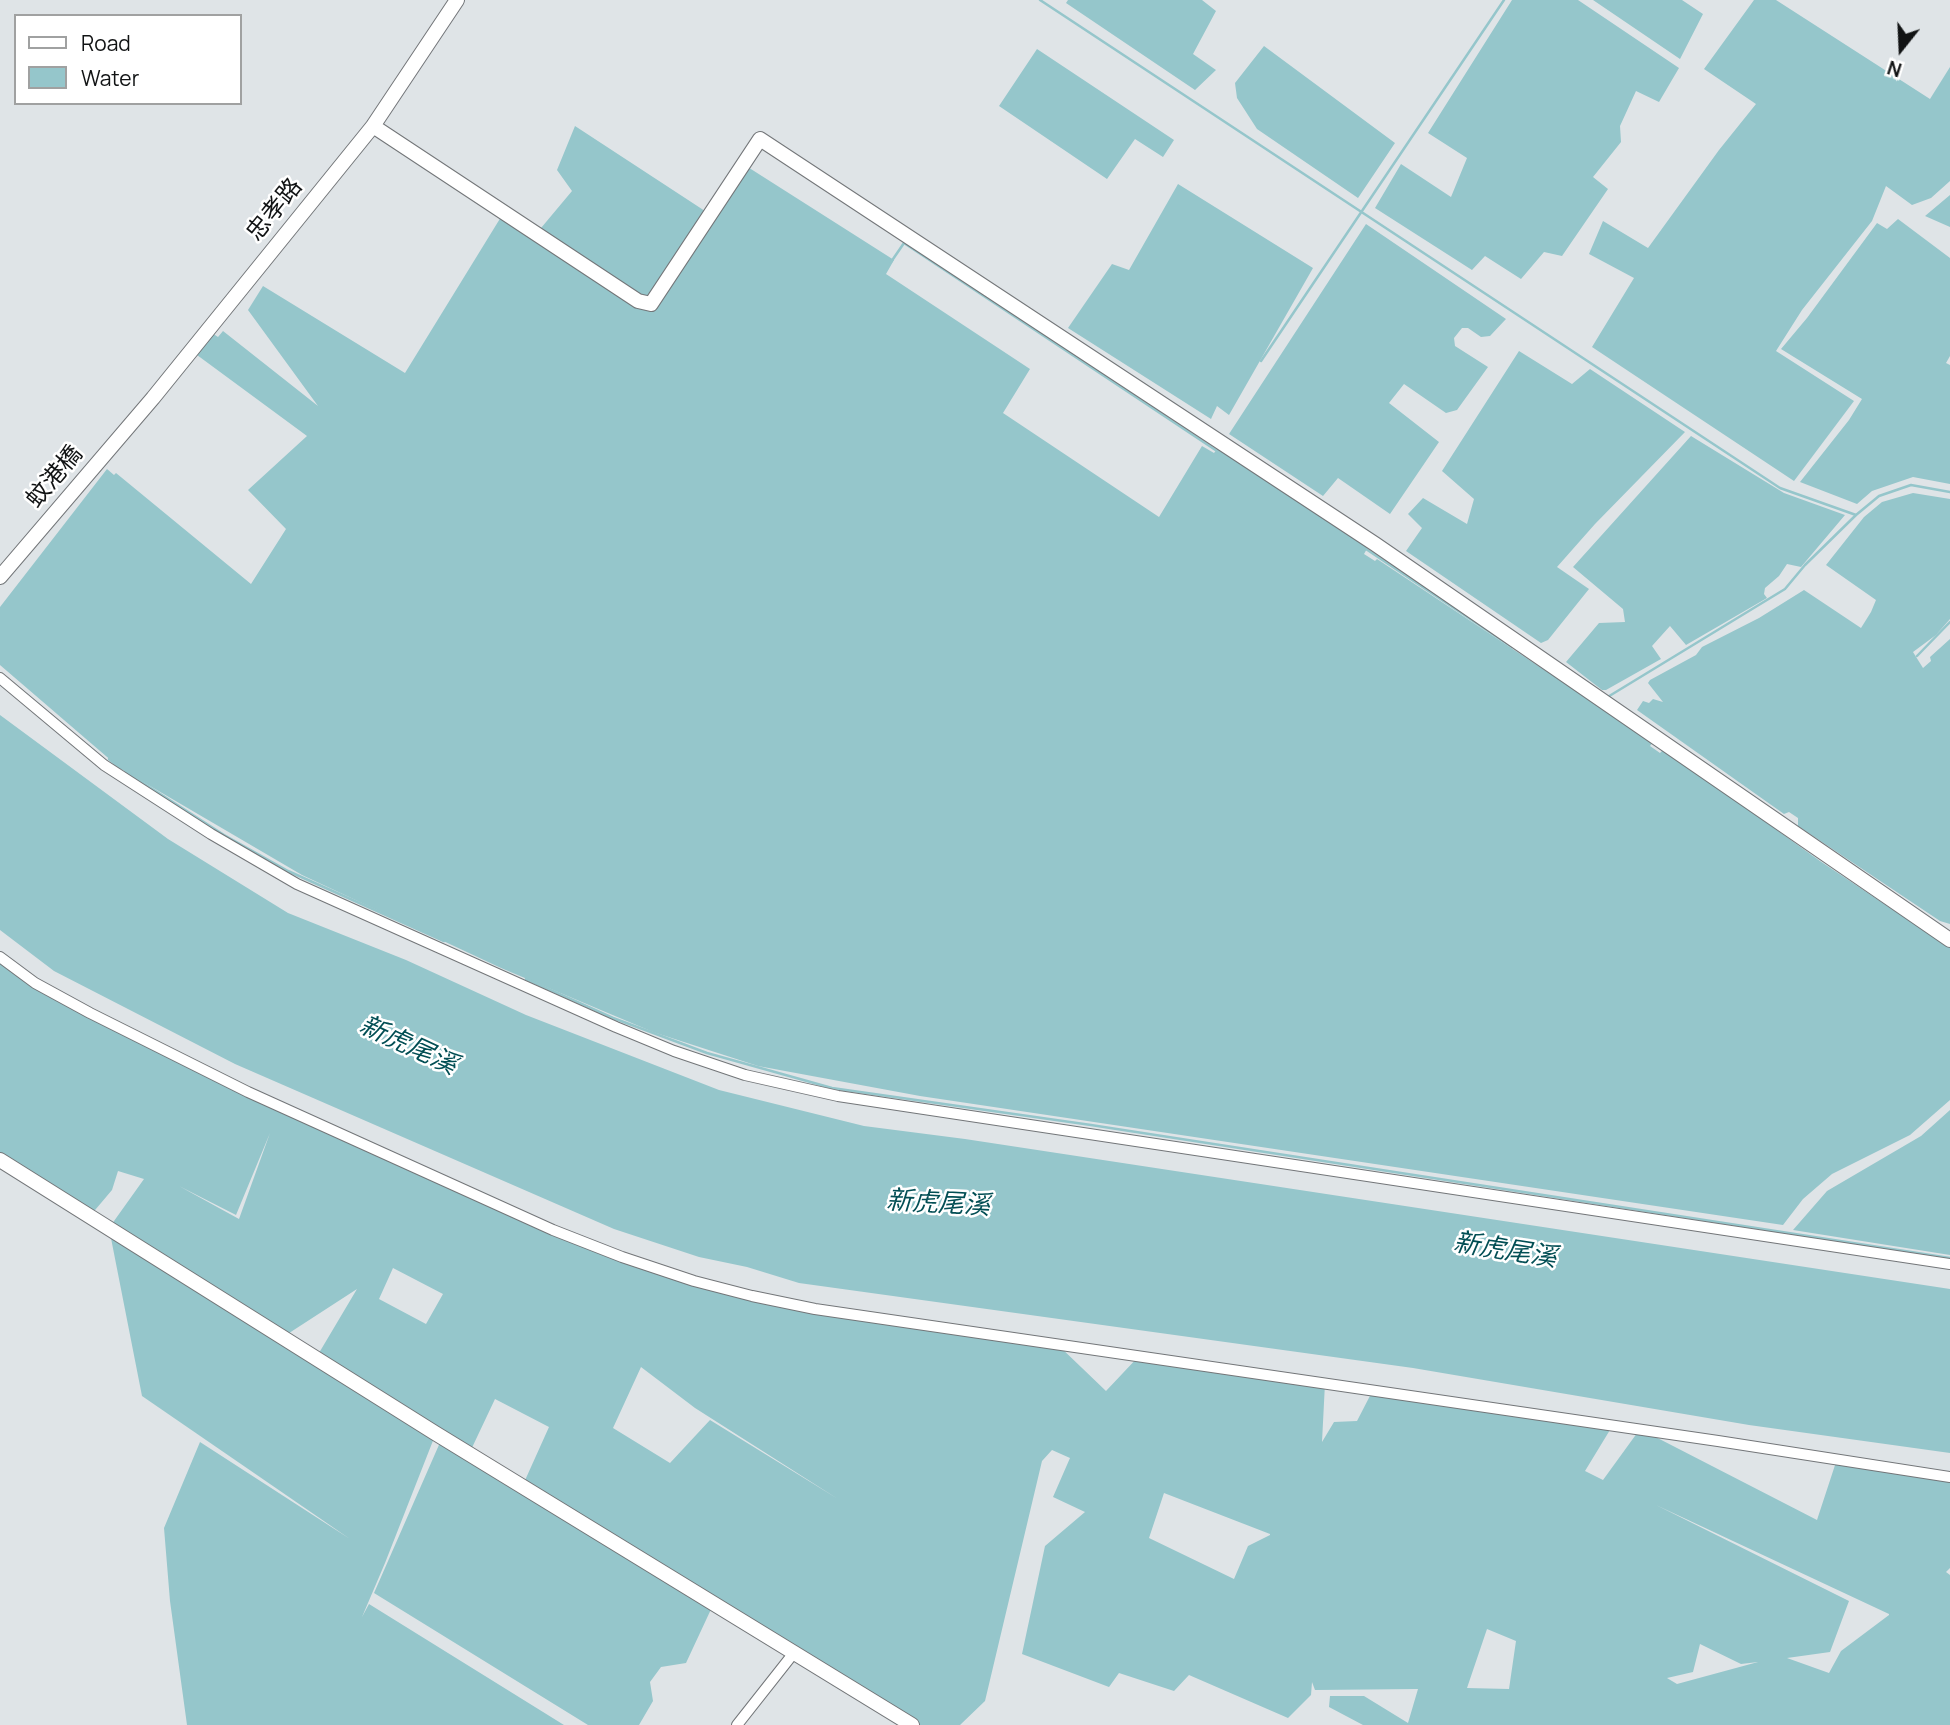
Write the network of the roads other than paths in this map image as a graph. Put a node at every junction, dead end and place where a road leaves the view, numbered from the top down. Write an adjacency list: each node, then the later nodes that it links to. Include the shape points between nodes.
1 (457, 0): 2 (street, 忠孝路)
2 (373, 125): 3 (street, 忠孝路); 6 (street, via 638,301 651,304 760,139 1374,544)
3 (117, 439): 4 (street, 蚊港橋)
4 (0, 577)
5 (0, 678): 9 (street, via 104,765 297,884 616,1027 746,1075 838,1096)
6 (1950, 940)
7 (0, 957): 10 (street, via 35,983 248,1093 554,1230 705,1284 815,1308)
8 (0, 1160): 11 (street)
9 (1950, 1264)
10 (1950, 1477)
11 (793, 1654): 12 (street); 13 (street)
12 (737, 1725)
13 (912, 1725)

